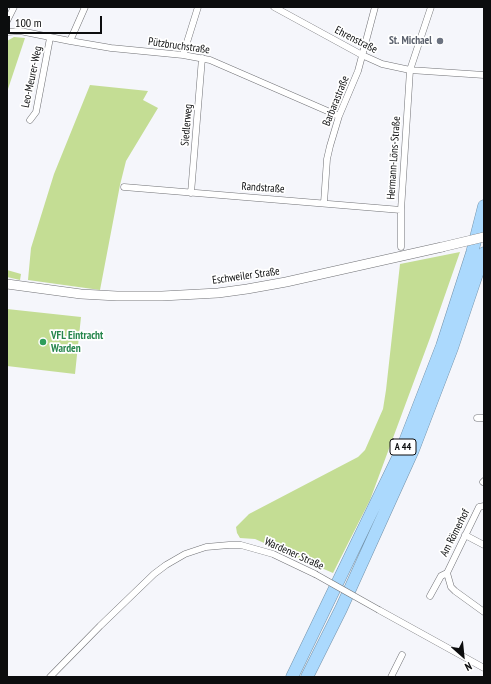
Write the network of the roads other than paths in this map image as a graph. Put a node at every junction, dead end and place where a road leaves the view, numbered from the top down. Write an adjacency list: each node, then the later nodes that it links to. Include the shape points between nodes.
1 (14, 7): 7 (street)
2 (85, 7): 10 (street)
3 (198, 7): 11 (street)
4 (274, 7): 12 (street, Ehrenstraße)
5 (375, 7): 12 (street, Barbarastraße)
6 (431, 7): 14 (street, Hermann-Löns-Straße)
7 (7, 21)
8 (7, 32): 9 (street, Pützbruchstraße, via 20,31)
9 (50, 38): 10 (street, Pützbruchstraße); 17 (street, Leo-Meurer-Weg, via 36,112)
10 (70, 41): 11 (street, Pützbruchstraße)
11 (183, 55): 13 (street, Pützbruchstraße)
12 (362, 55): 14 (street, Ehrenstraße, via 382,64); 16 (street, Barbarastraße)
13 (202, 58): 16 (street, Pützbruchstraße); 19 (street, Siedlerweg)
14 (410, 70): 15 (street, Ehrenstraße); 22 (street, Hermann-Löns-Straße)
15 (484, 75)
16 (339, 116): 20 (street, Barbarastraße, via 327,159)
17 (30, 120)
18 (124, 187): 19 (street, Randstraße)
19 (191, 193): 20 (street, Randstraße)
20 (324, 203): 22 (street, Randstraße)
21 (484, 206): 38 (highway, A 44, via 472,253 442,346 402,449)
22 (401, 210): 24 (street, Hermann-Löns-Straße)
23 (484, 237): 26 (street, Eschweiler Straße, bridge, via 286,282 218,293 118,296)
24 (401, 247)
25 (484, 253): 39 (highway, A 44, via 414,450)
26 (7, 284)
27 (477, 418): 28 (street)
28 (484, 418)
29 (484, 506): 30 (street, Am Römerhof, via 479,507)
30 (465, 535): 31 (street); 32 (street, Am Römerhof)
31 (484, 545)
32 (446, 573): 33 (street, Am Römerhof, via 441,576); 34 (street, Am Römerhof, via 450,587)
33 (430, 596)
34 (484, 612)
35 (402, 656): 40 (street)
36 (484, 668): 37 (street, Wardener Straße, bridge, via 315,574 273,554 241,545 228,545 206,547 185,554 166,565)
37 (50, 677)
38 (292, 677)
39 (307, 677)
40 (391, 677)

